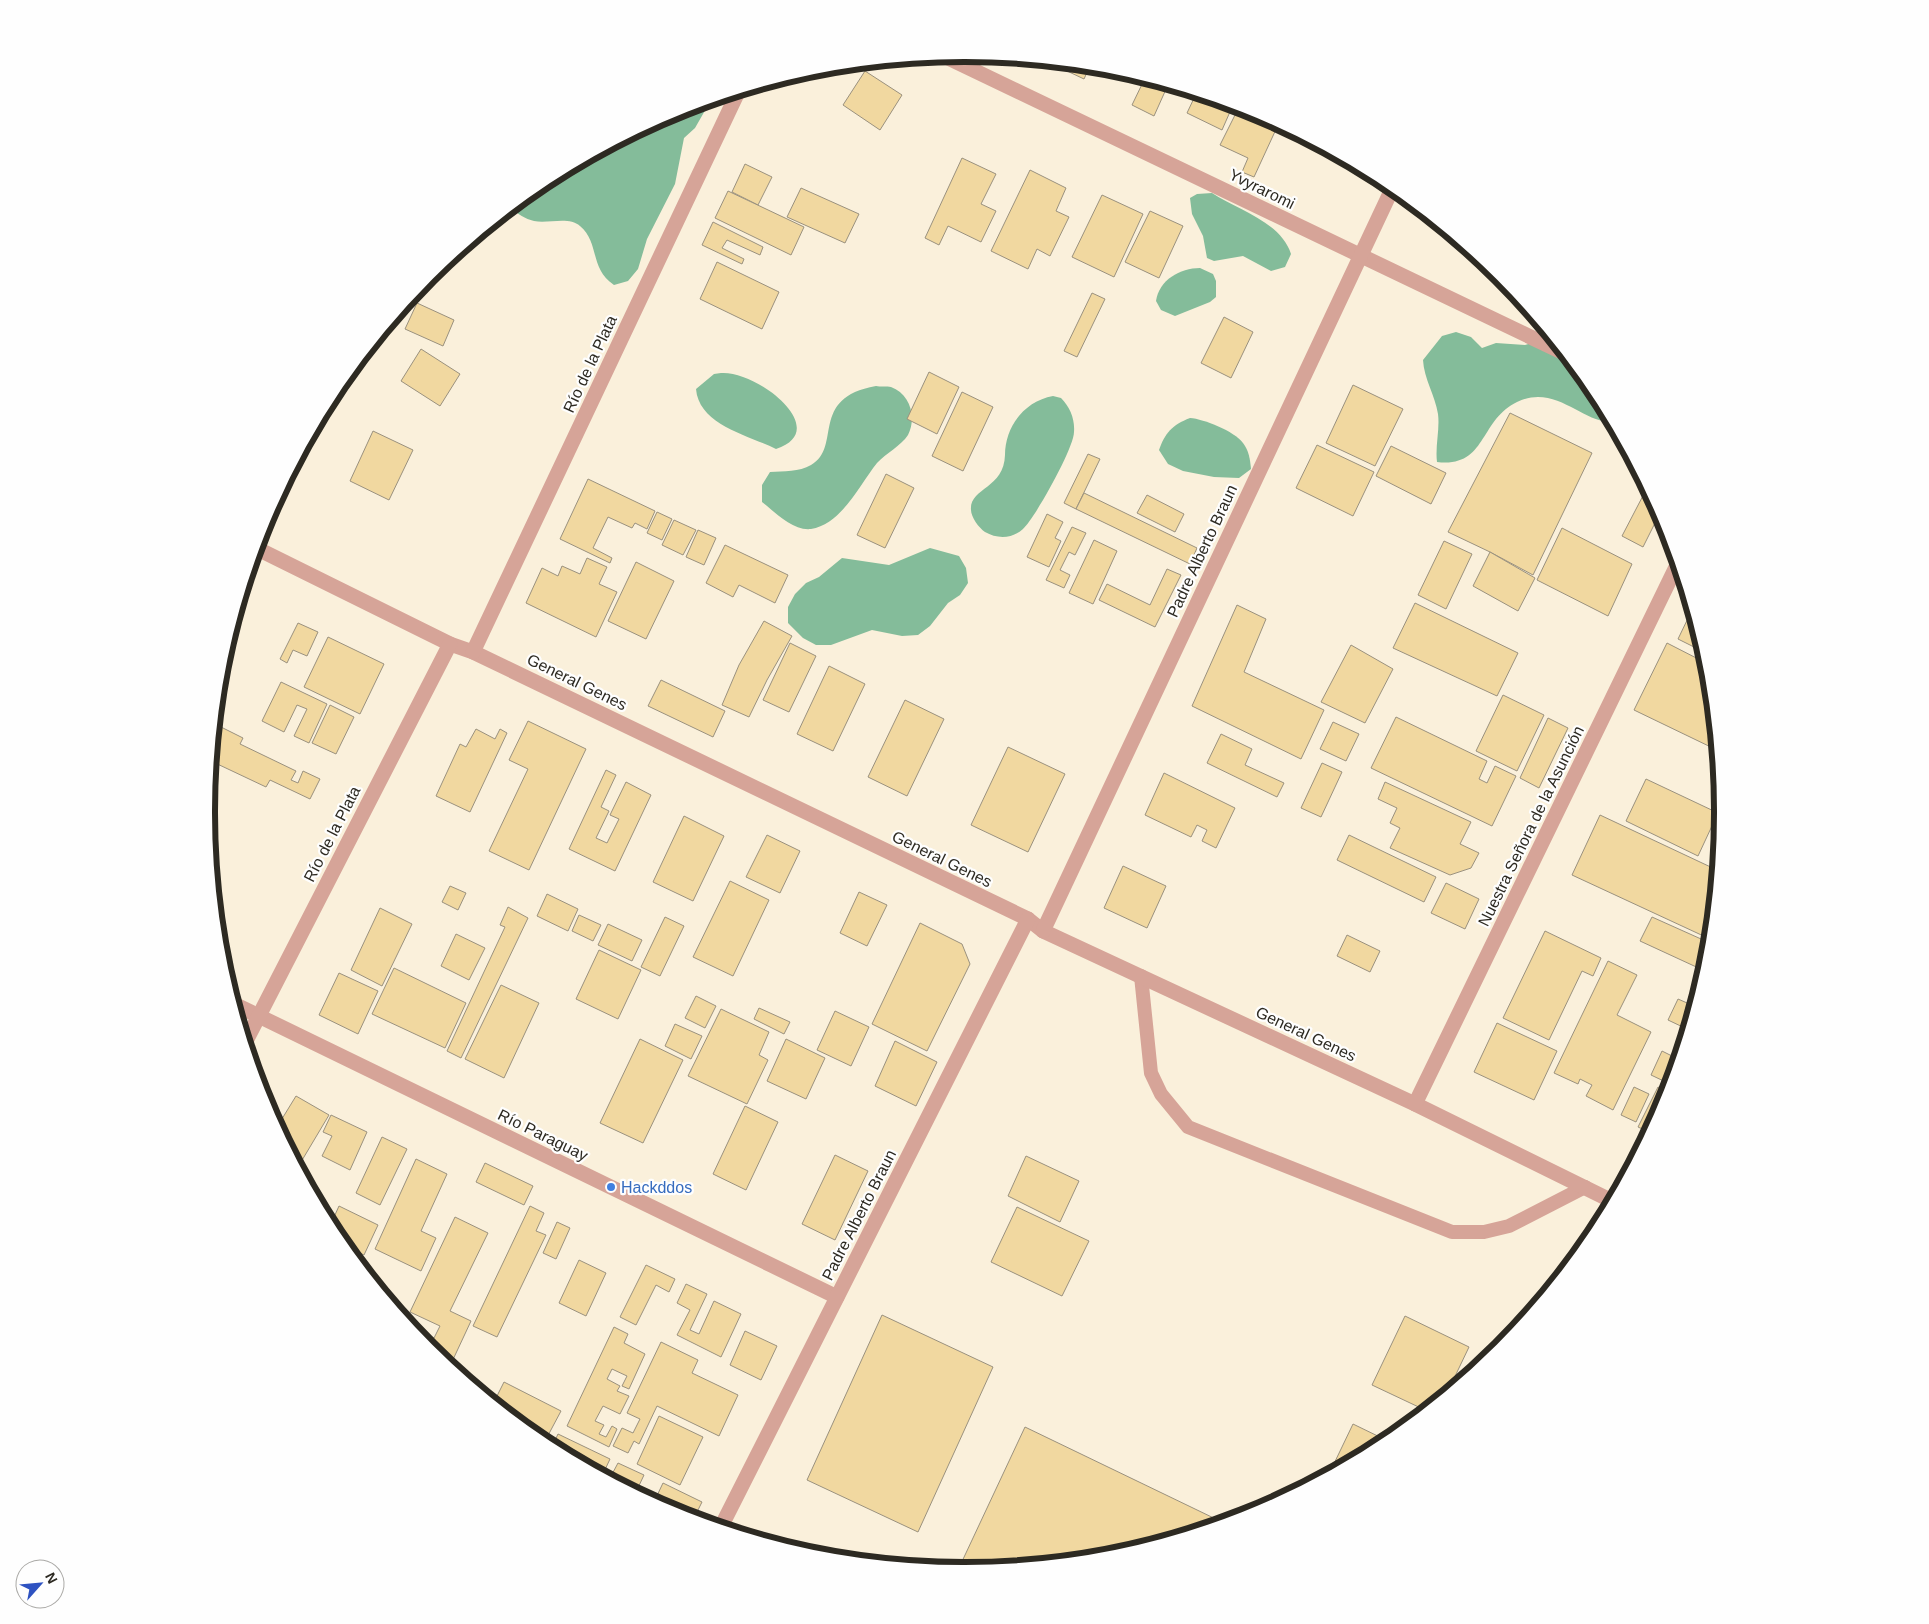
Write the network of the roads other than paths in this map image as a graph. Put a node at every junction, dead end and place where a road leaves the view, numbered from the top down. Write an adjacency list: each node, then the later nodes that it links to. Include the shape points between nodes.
1 (957, 62): 4 (street, Yvyraromi)
2 (735, 99): 9 (street, Río de la Plata)
3 (1389, 195): 4 (street, Padre Alberto Braun)
4 (1360, 255): 5 (street, Yvyraromi); 11 (street, Padre Alberto Braun)
5 (1552, 347)
6 (262, 551): 8 (street, General Genes)
7 (1674, 571): 16 (street, Nuestra Señora de la Asunción)
8 (450, 644): 9 (street, General Genes); 14 (street, Río de la Plata)
9 (473, 652): 10 (street, General Genes)
10 (1028, 920): 11 (street, General Genes); 19 (street, Padre Alberto Braun)
11 (1044, 931): 12 (street, General Genes)
12 (1141, 976): 16 (street, General Genes); 17 (lane, via 1151,1073 1162,1094 1188,1127 1452,1232 1484,1232 1509,1226)
13 (242, 1008): 14 (street, Río Paraguay)
14 (258, 1016): 15 (street, Río de la Plata); 19 (street, Río Paraguay)
15 (249, 1034)
16 (1415, 1104): 17 (street, General Genes)
17 (1585, 1187): 18 (street, General Genes)
18 (1607, 1198)
19 (837, 1297): 20 (street, Padre Alberto Braun)
20 (724, 1522)

